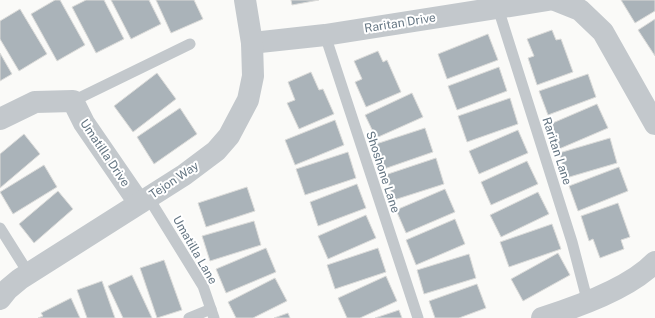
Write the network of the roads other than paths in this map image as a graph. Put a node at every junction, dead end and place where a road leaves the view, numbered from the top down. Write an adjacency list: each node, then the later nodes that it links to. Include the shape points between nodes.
1 (245, 0): 6 (street, Tejon Way)
2 (548, 0): 4 (street, Raritan Drive)
3 (555, 0): 10 (street, via 580,10 603,32)
4 (498, 8): 5 (street, Raritan Drive); 16 (lane, Raritan Lane, via 572,242)
5 (324, 35): 6 (street, Raritan Drive); 19 (lane, Shoshone Lane)
6 (252, 43): 11 (street, Tejon Way, via 253,76 248,100 229,136 216,151 190,171)
7 (190, 44): 8 (lane)
8 (73, 101): 9 (street, via 35,102); 11 (street, Umatilla Drive, via 84,123)
9 (0, 119)
10 (655, 124)
11 (143, 200): 14 (street, Tejon Way); 17 (lane, Umatilla Lane, via 203,286)
12 (0, 228): 14 (lane)
13 (655, 262): 16 (street, via 646,271)
14 (29, 274): 15 (street, Tejon Way, via 8,289)
15 (0, 299)
16 (588, 303): 20 (street)
17 (212, 314): 18 (lane)
18 (189, 318)
19 (418, 318)
20 (542, 318)

